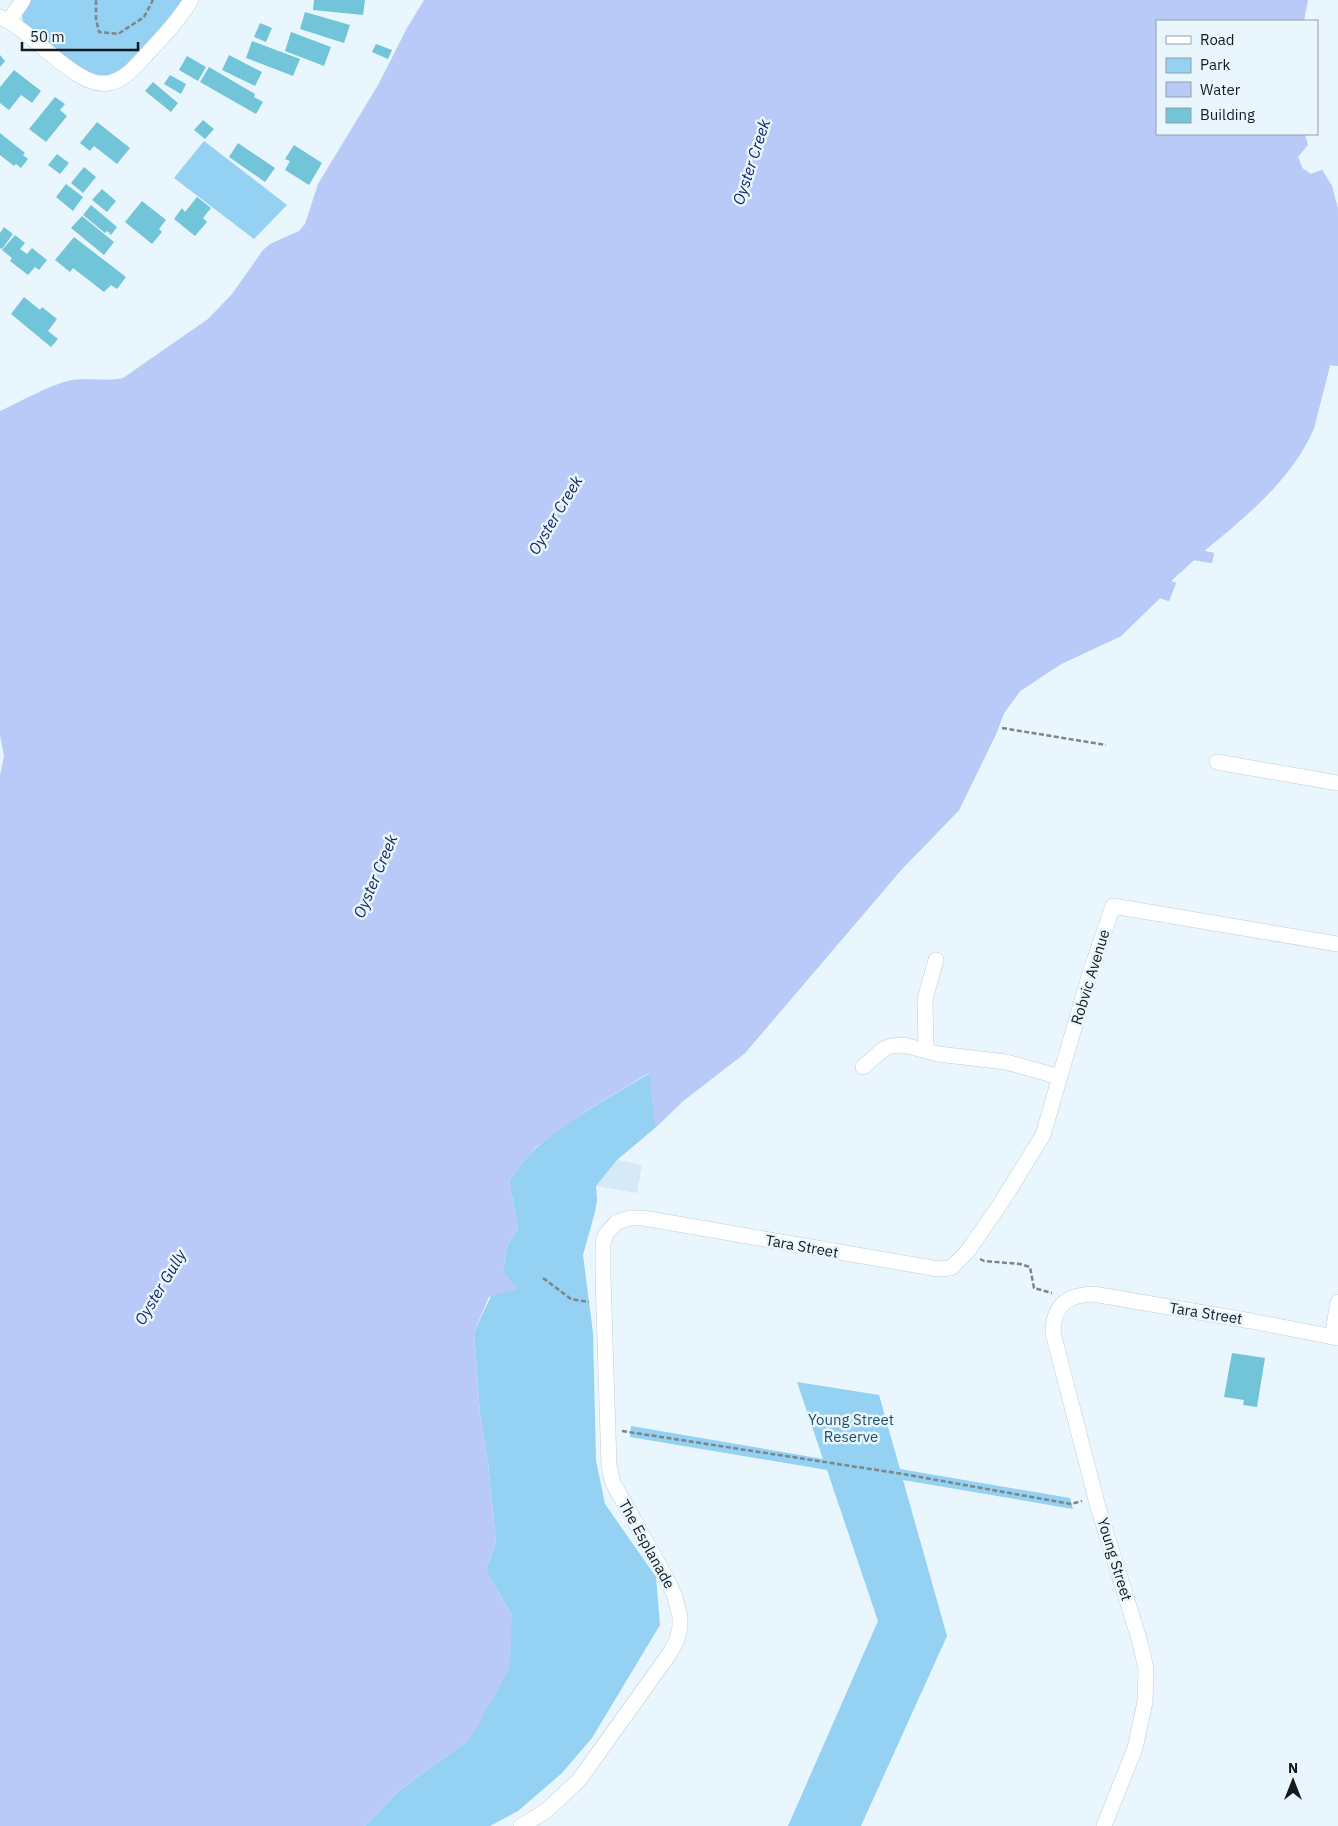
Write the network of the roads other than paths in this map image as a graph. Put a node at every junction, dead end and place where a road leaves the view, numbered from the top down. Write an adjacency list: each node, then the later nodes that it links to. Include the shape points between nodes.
1 (23, 0): 3 (street)
2 (191, 0): 3 (street, via 134,69 109,83 93,82 74,72)
3 (5, 19)
4 (1217, 762): 5 (street)
5 (1338, 783)
6 (1338, 944): 10 (street, Robvic Avenue, via 1112,906)
7 (936, 960): 8 (street, via 925,999)
8 (926, 1051): 9 (street, via 904,1045 891,1046); 10 (street, via 1006,1062)
9 (863, 1067)
10 (1060, 1078): 12 (street, Robvic Avenue, via 1043,1135)
11 (630, 1218): 12 (street, Tara Street, via 938,1269 950,1268); 16 (street, The Esplanade, via 611,1227 603,1242 608,1459 613,1483 669,1582 678,1607 680,1627 670,1653 579,1780 546,1812)
12 (967, 1252)
13 (1073, 1298): 15 (street, Tara Street, via 1105,1296); 17 (street, Young Street, via 1061,1305 1056,1313 1053,1334 1146,1670 1145,1702 1136,1748)
14 (1338, 1302): 15 (street)
15 (1335, 1338)
16 (521, 1826)
17 (1104, 1826)

